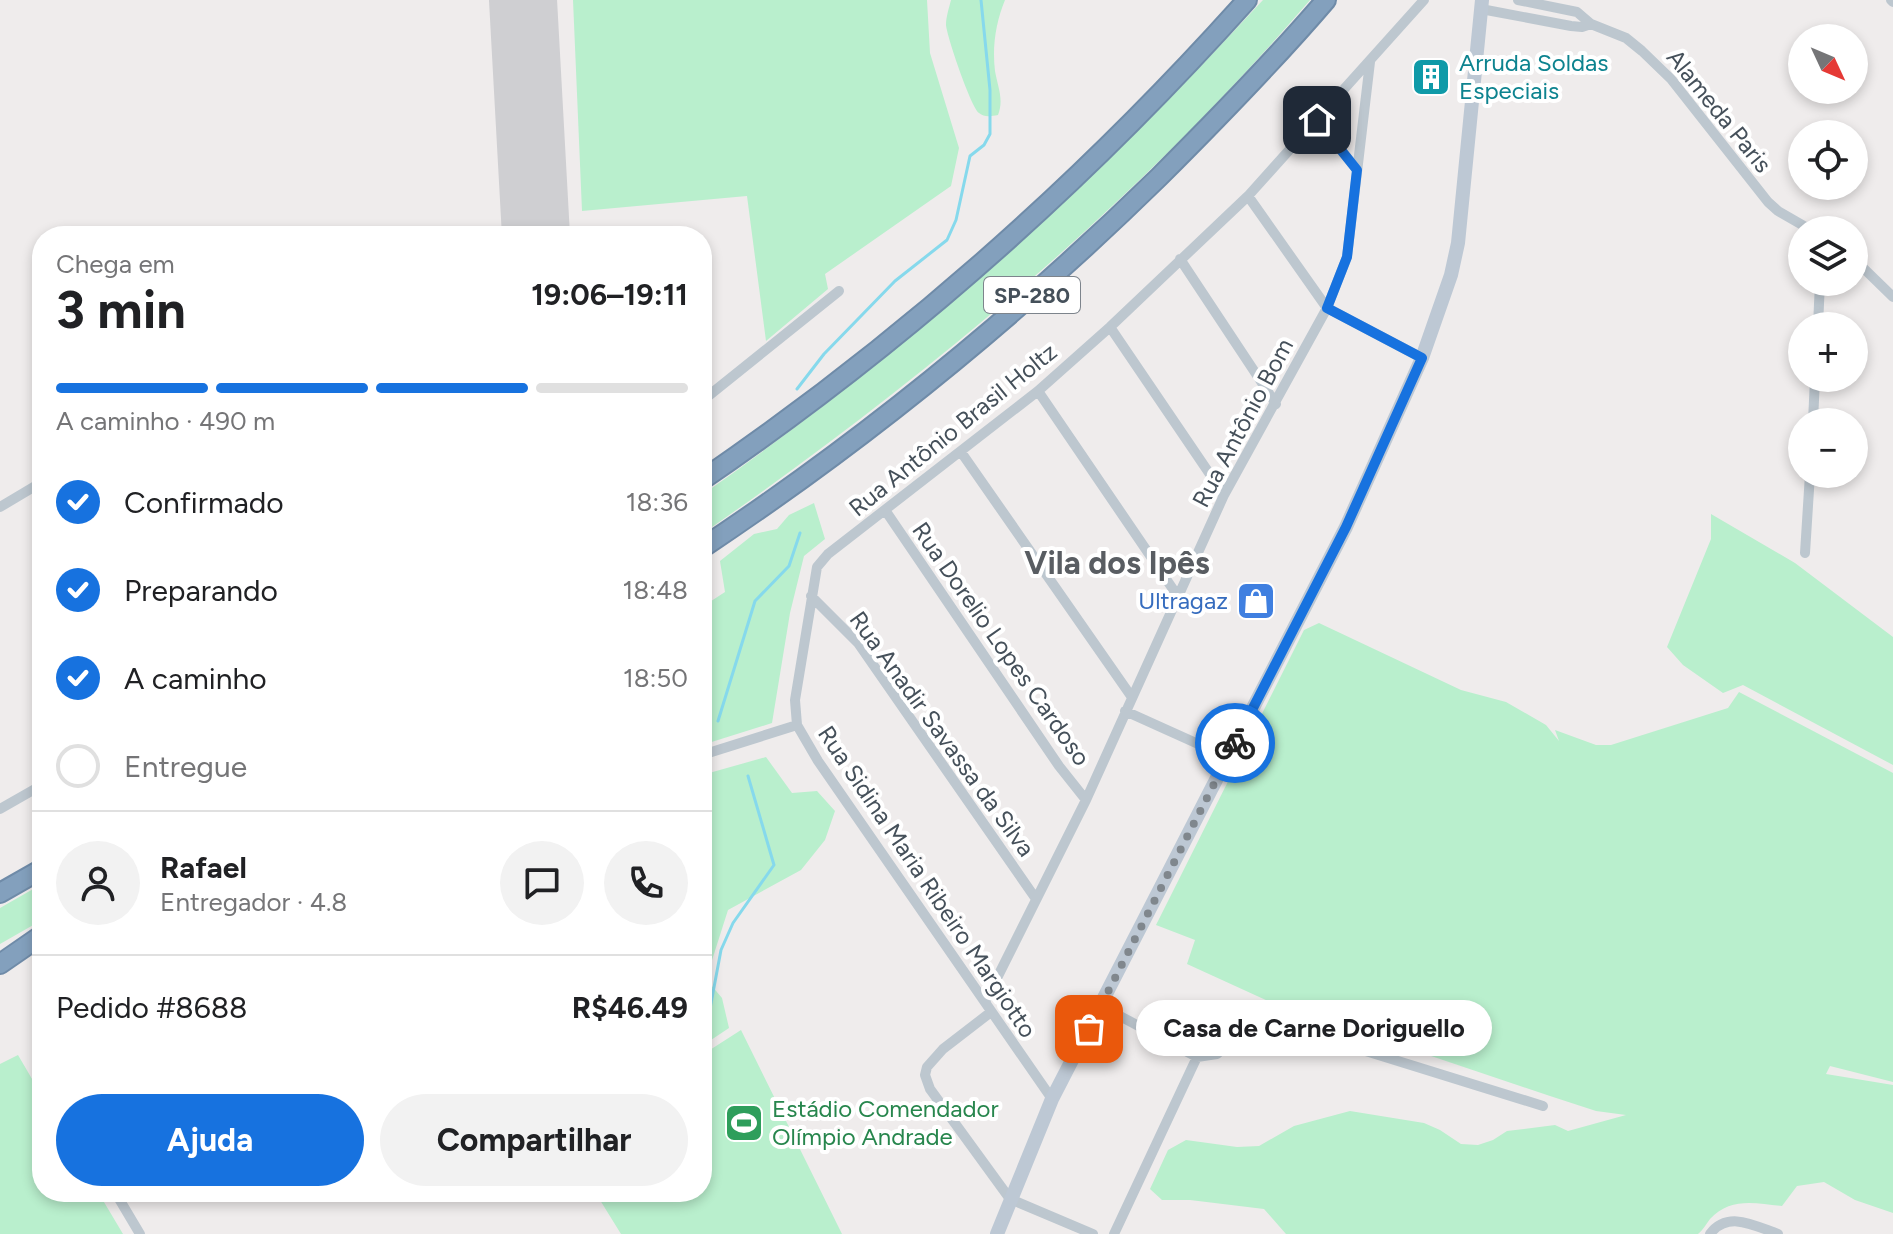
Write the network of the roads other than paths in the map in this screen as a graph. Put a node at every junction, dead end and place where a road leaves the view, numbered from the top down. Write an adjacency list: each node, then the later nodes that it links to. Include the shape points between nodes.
1 (1247, 0): 23 (highway, SP-280, via 1135,118 1002,244 792,416)
2 (1326, 0): 29 (highway, SP-280, via 1231,105 1051,279 923,388)
3 (1424, 0): 7 (street, Rua Antônio Brasil Holtz)
4 (1518, 0): 6 (street, Alameda Paris, via 1577,12)
5 (1482, 4): 6 (street, Alameda Paris, via 1571,26); 18 (main road, via 1458,243)
6 (1591, 24): 11 (street, Alameda Paris, via 1626,38 1661,68 1768,202)
7 (1370, 60): 8 (street, Rua Antônio Brasil Holtz); 9 (street, Rua Antônio Bom)
8 (1317, 120): 9 (street); 10 (street, Rua Antônio Brasil Holtz)
9 (1357, 170): 16 (street, Rua Antônio Bom, via 1347,257)
10 (1248, 196): 12 (street, Rua Antônio Brasil Holtz); 16 (street)
11 (1788, 217)
12 (1180, 259): 17 (street, Rua Antônio Brasil Holtz); 21 (street)
13 (1868, 273): 15 (street)
14 (839, 291): 20 (street)
15 (1893, 297)
16 (1327, 308): 18 (street); 21 (street, Rua Antônio Bom)
17 (1110, 327): 19 (street, Rua Antônio Brasil Holtz); 26 (street)
18 (1422, 358): 37 (main road, via 1346,527)
19 (1038, 391): 22 (street, Rua Antônio Brasil Holtz); 32 (street)
20 (712, 393)
21 (1276, 404): 26 (street, Rua Antônio Bom)
22 (961, 452): 28 (street, Rua Antônio Brasil Holtz); 33 (street)
23 (712, 473)
24 (32, 488): 27 (street)
25 (1809, 488): 30 (street)
26 (1224, 495): 32 (street, Rua Antônio Bom)
27 (0, 507)
28 (885, 510): 31 (street, Rua Antônio Brasil Holtz, via 821,561); 39 (street, Rua Dorelio Lopes Cardoso)
29 (712, 541)
30 (1805, 553)
31 (811, 596): 35 (street, Rua Antônio Brasil Holtz, via 795,700); 43 (street, Rua Anadir Savassa da Silva, via 858,643)
32 (1179, 598): 33 (street, Rua Antônio Bom)
33 (1131, 696): 34 (street, Rua Antônio Bom)
34 (1125, 711): 37 (street); 39 (street, Rua Antônio Bom)
35 (797, 725): 36 (street); 46 (street, Rua Sidina Maria Ribeiro Margiotto)
36 (712, 752)
37 (1227, 757): 47 (main road)
38 (32, 791): 40 (street)
39 (1086, 800): 43 (street, Rua Antônio Bom)
40 (0, 809)
41 (32, 875): 42 (highway)
42 (0, 893)
43 (1036, 899): 46 (street, Rua Antônio Bom)
44 (32, 941): 45 (highway)
45 (0, 961)
46 (985, 1002): 48 (street, Rua Sidina Maria Ribeiro Margiotto)
47 (1101, 1006): 49 (street); 50 (main road)
48 (991, 1012): 50 (street, Rua Sidina Maria Ribeiro Margiotto); 52 (street, via 943,1049 925,1075)
49 (1197, 1057): 51 (street, via 1217,1054 1246,1016 1261,1012 1356,1048); 57 (street)
50 (1052, 1099): 52 (main road)
51 (1543, 1106)
52 (1010, 1199): 55 (main road); 56 (street)
53 (121, 1202): 54 (street)
54 (140, 1234)
55 (997, 1234)
56 (1093, 1234)
57 (1114, 1234)
58 (1710, 1234): 59 (street, via 1731,1220)
59 (1778, 1234)

